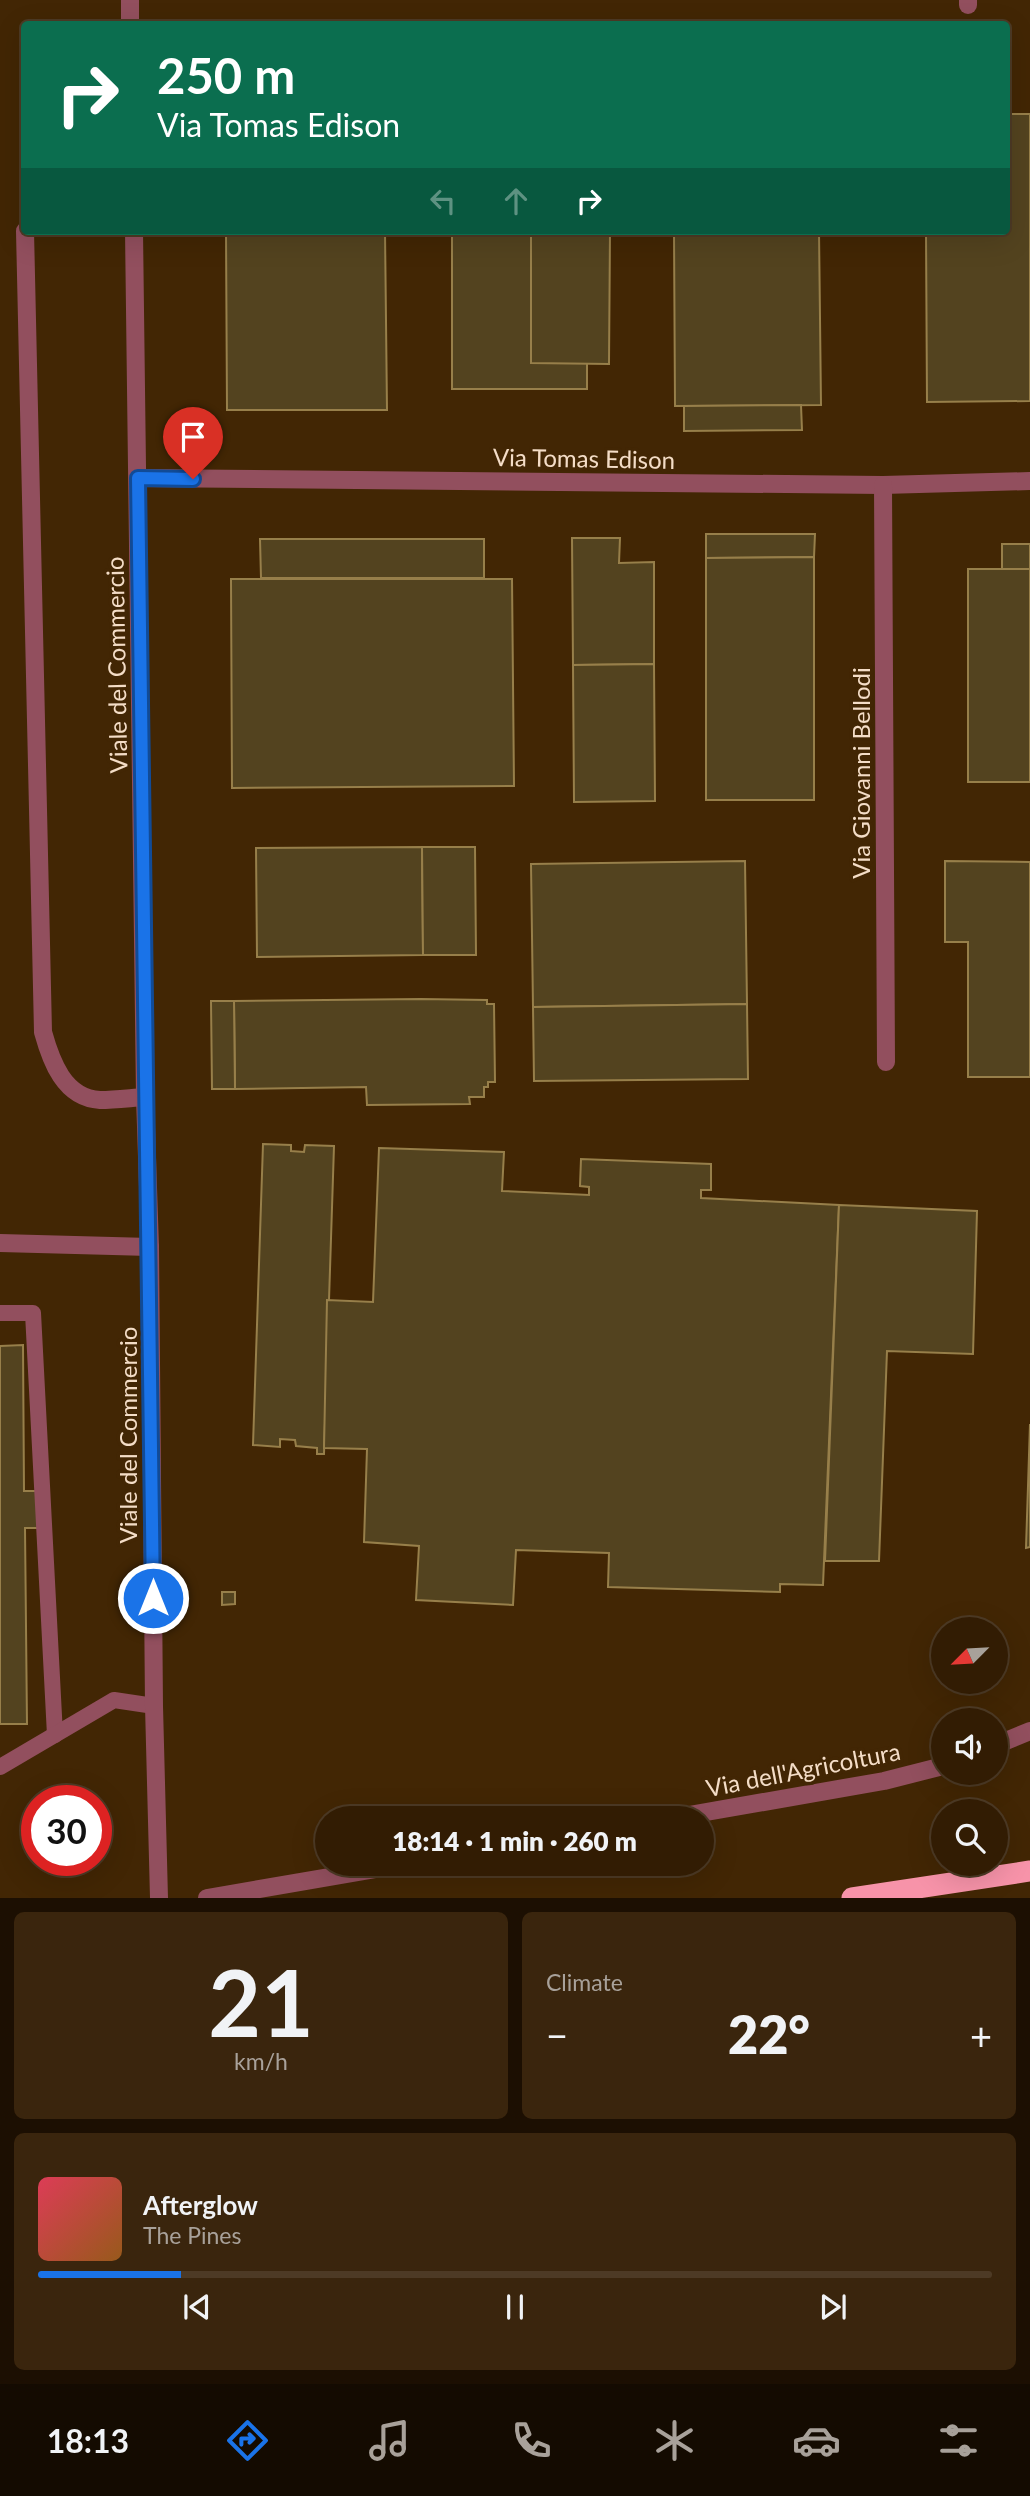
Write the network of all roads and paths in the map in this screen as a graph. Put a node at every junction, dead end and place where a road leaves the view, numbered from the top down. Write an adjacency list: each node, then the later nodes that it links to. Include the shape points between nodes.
1 (130, 0): 2 (street)
2 (130, 21)
3 (25, 235): 9 (street, via 43,1032 61,1078 76,1091 97,1100)
4 (134, 235): 5 (street, Viale del Commercio)
5 (138, 478): 7 (street, Via Tomas Edison); 9 (street, Viale del Commercio)
6 (1030, 481): 7 (street, Via Tomas Edison)
7 (883, 485): 8 (street, Via Giovanni Bellodi)
8 (886, 1062)
9 (145, 1097): 11 (street, Viale del Commercio)
10 (0, 1242): 11 (street)
11 (150, 1247): 13 (street, Viale del Commercio)
12 (0, 1313): 15 (lane, via 33,1313)
13 (154, 1706): 15 (lane, via 114,1700); 22 (street, Viale del Commercio)
14 (1030, 1731): 16 (street)
15 (55, 1734): 17 (lane)
16 (1008, 1740)
17 (0, 1767)
18 (931, 1769): 19 (street, Via dell'Agricoltura)
19 (714, 1811)
20 (1030, 1871): 24 (highway)
21 (335, 1876): 23 (street)
22 (159, 1898)
23 (207, 1898)
24 (852, 1898)

